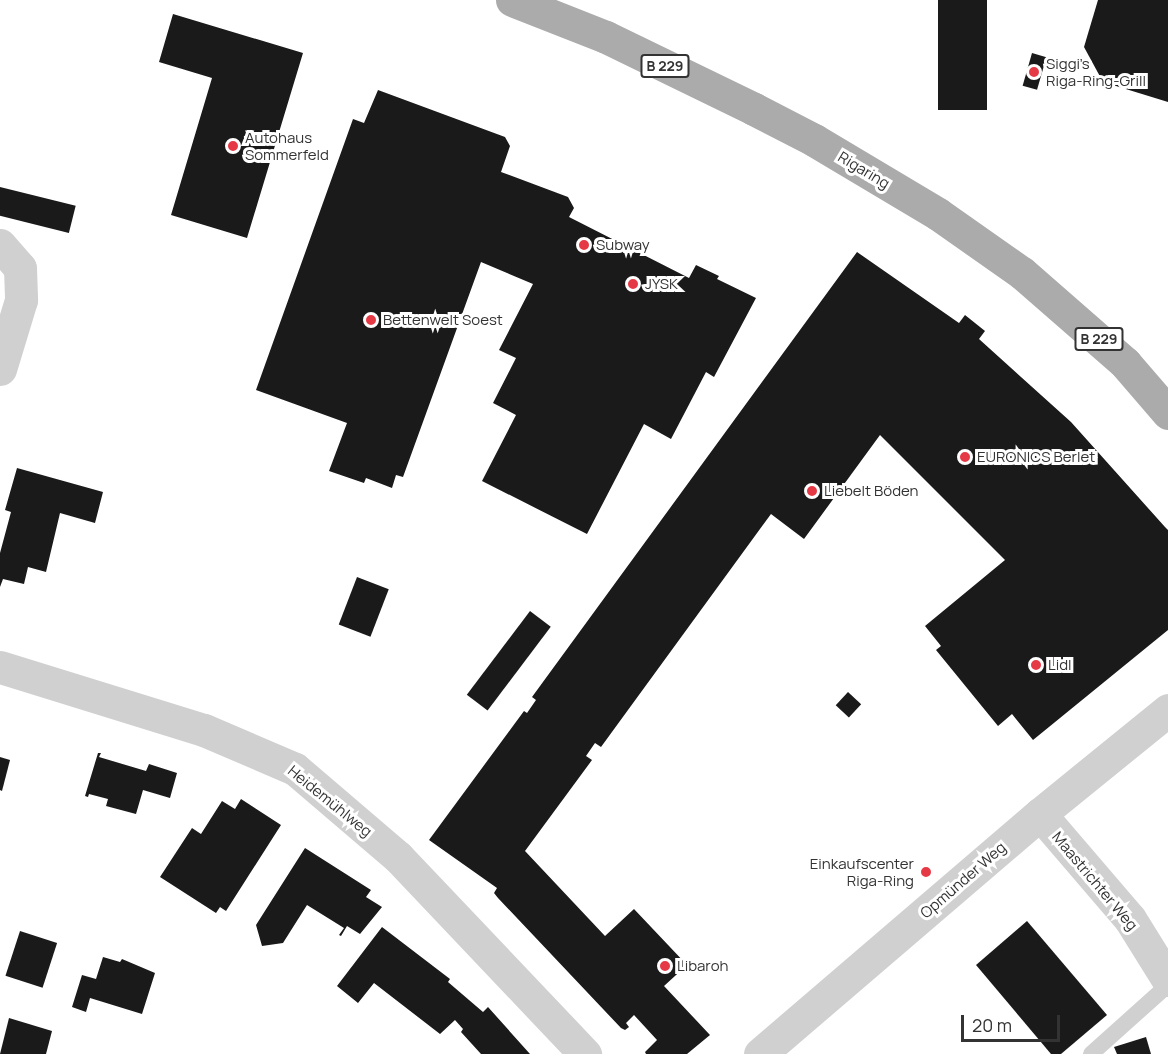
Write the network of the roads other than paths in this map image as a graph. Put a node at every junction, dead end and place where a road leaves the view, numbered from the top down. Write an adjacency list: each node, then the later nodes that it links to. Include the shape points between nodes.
1 (512, 0): 4 (main road, Rigaring / B 229, via 606,37 754,109 938,214 1031,280 1125,363)
2 (0, 245): 3 (street, via 20,268 21,300)
3 (0, 369)
4 (1168, 413)
5 (0, 667): 10 (street, Heidemühlweg, via 204,730 295,769 398,857)
6 (1168, 710): 7 (street, Opmünder Weg)
7 (1040, 814): 8 (street, Maastrichter Weg, via 1130,919); 11 (street, Opmünder Weg)
8 (1168, 980)
9 (1168, 985): 12 (lane)
10 (585, 1054)
11 (760, 1054)
12 (1091, 1054)

